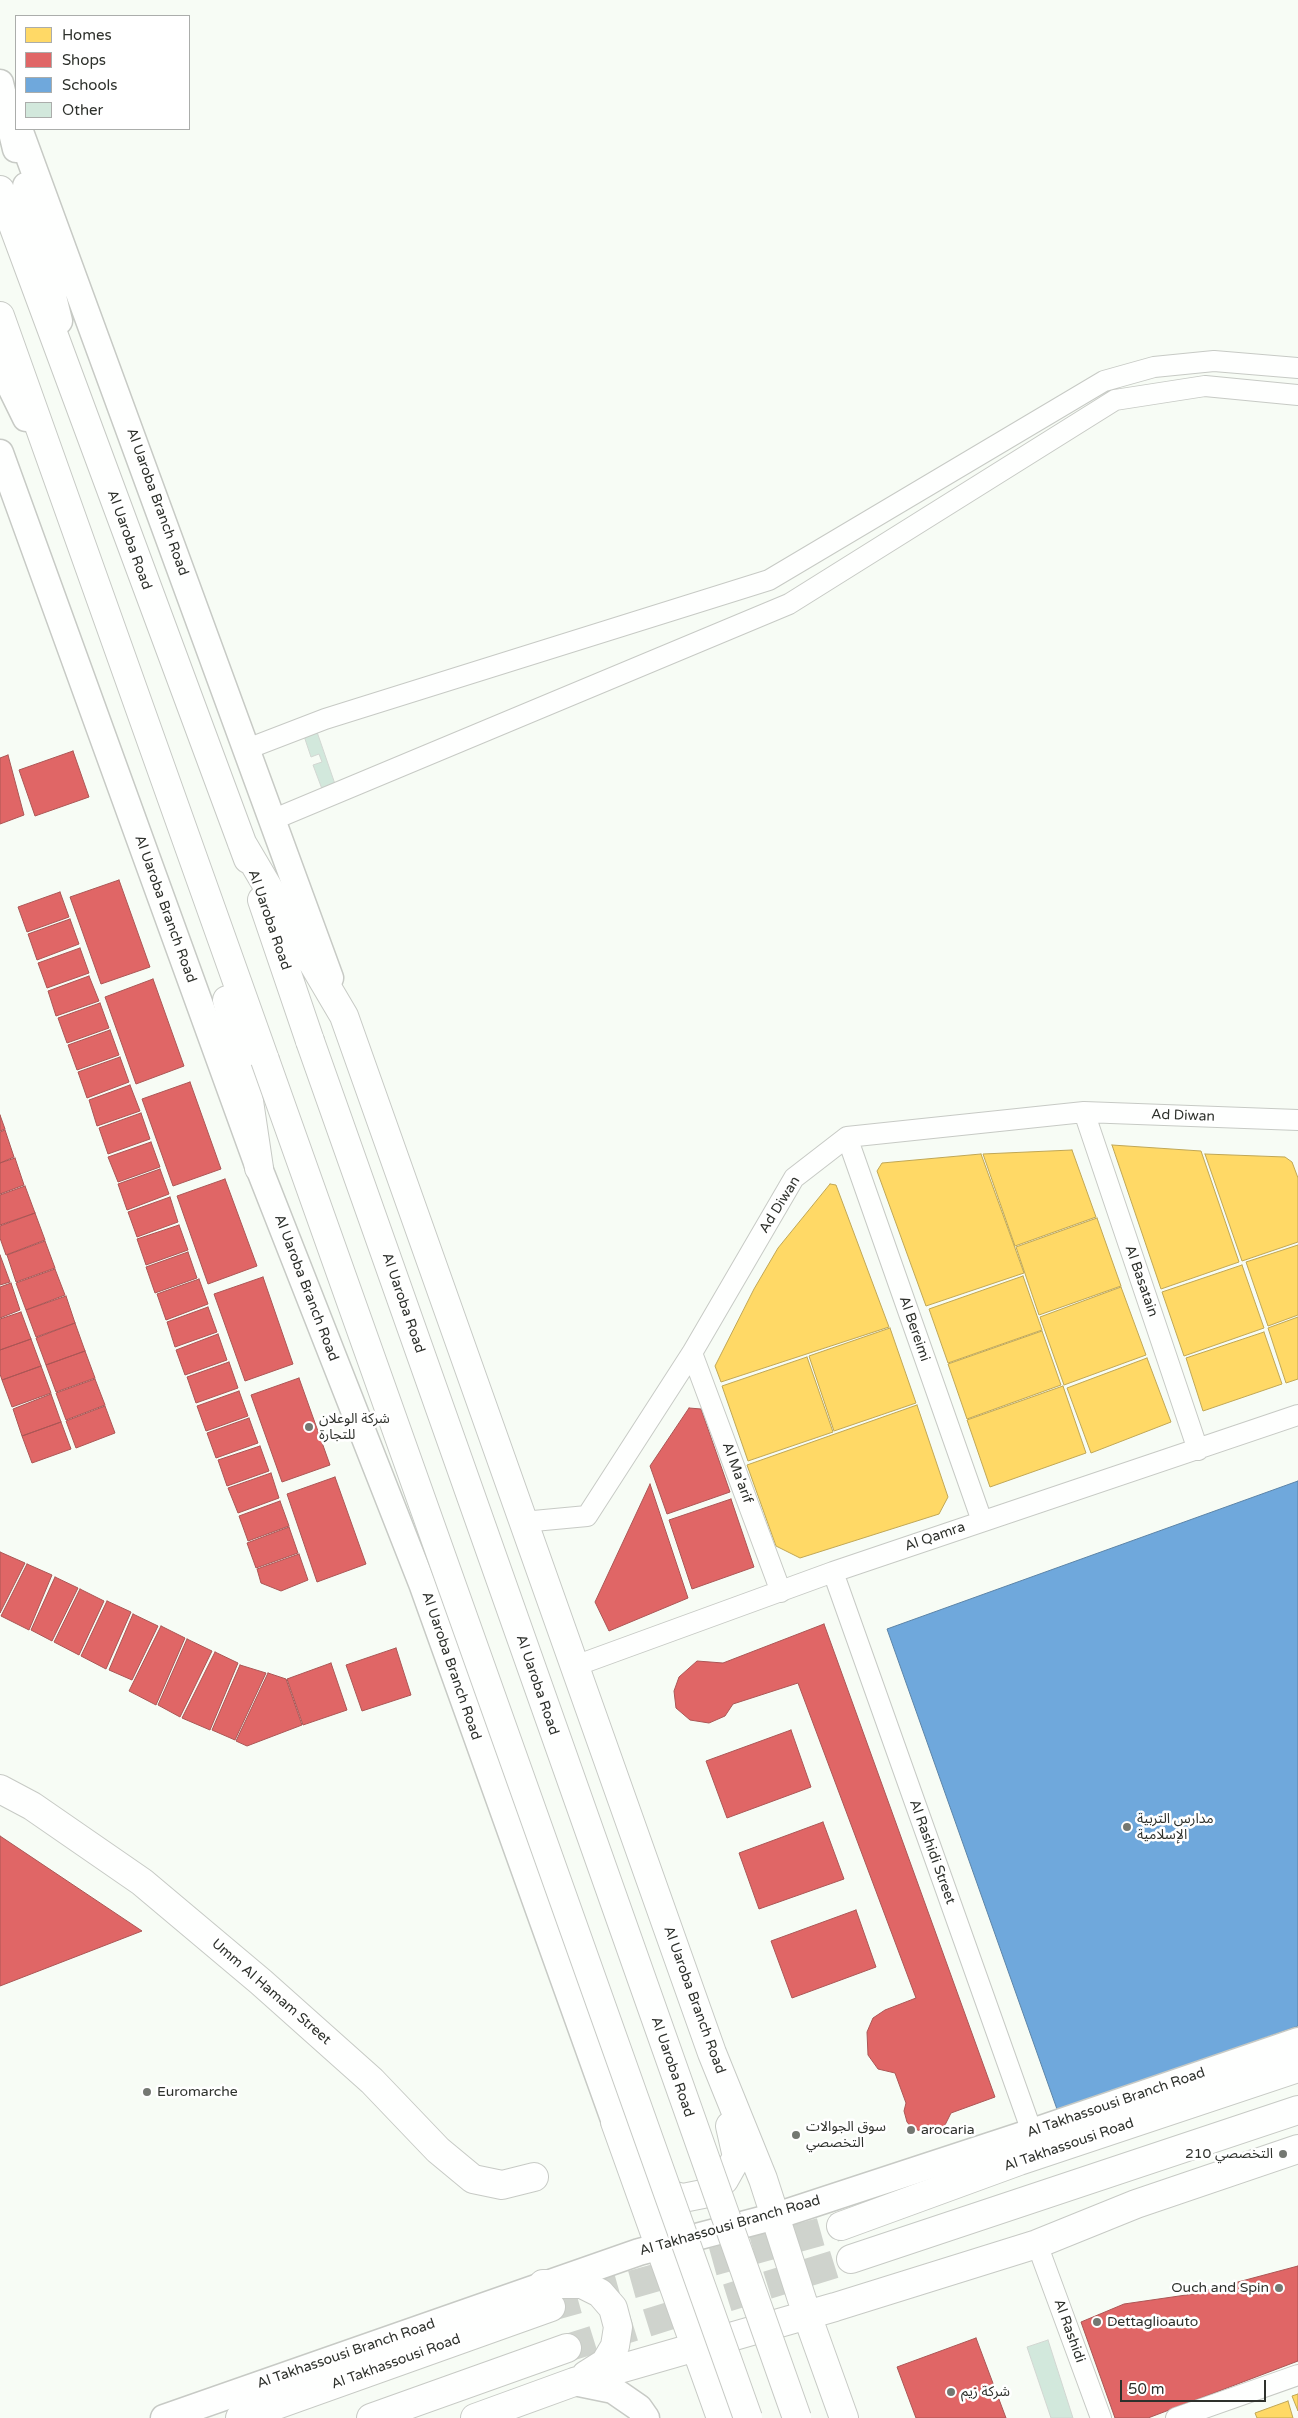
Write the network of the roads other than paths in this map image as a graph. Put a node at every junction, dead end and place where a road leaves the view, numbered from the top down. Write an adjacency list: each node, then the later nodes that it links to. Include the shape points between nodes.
1 (0, 76): 3 (street)
2 (0, 83): 10 (street)
3 (15, 117)
4 (20, 130): 13 (street, Al Uaroba Branch Road)
5 (0, 190): 10 (main road, Al Uaroba Road)
6 (0, 316): 12 (main road)
7 (0, 365): 12 (street)
8 (1298, 368): 13 (street, via 1214,361 1154,368 1104,381 769,580 325,719)
9 (1298, 395): 14 (street, via 1205,386 1115,400 788,604)
10 (81, 412): 15 (main road, Al Uaroba Road)
11 (0, 453): 21 (street, Al Uaroba Branch Road)
12 (68, 508): 16 (main road)
13 (247, 749): 14 (street, Al Uaroba Branch Road)
14 (272, 820): 17 (street, Al Uaroba Branch Road)
15 (242, 843): 17 (main road, Al Uaroba Branch Road); 57 (main road, Al Uaroba Road, bridge)
16 (192, 857): 21 (main road, via 245,1074); 56 (main road, bridge)
17 (344, 1016): 26 (main road, Al Uaroba Branch Road)
18 (1084, 1112): 19 (street, Ad Diwan); 20 (street, Ad Diwan); 24 (street, Al Basatain)
19 (1298, 1120)
20 (847, 1137): 22 (street, Ad Diwan, via 794,1178); 25 (street, Al Bereimi)
21 (259, 1168): 35 (street, Al Uaroba Branch Road, via 424,1586)
22 (692, 1353): 26 (street, Ad Diwan, via 587,1516); 28 (street, Al Ma'arif)
23 (1298, 1415): 24 (street, Al Qamra)
24 (1198, 1450): 25 (street, Al Qamra)
25 (982, 1521): 27 (street, Al Qamra)
26 (524, 1522): 29 (main road, Al Uaroba Branch Road)
27 (833, 1572): 28 (street, Al Qamra); 36 (street, Al Rashidi Street)
28 (781, 1592): 29 (street, Al Qamra)
29 (575, 1666): 32 (main road, Al Uaroba Branch Road)
30 (0, 1789): 38 (main road, Umm Al Hamam Street, via 32,1806 142,1882 372,2081 438,2150 472,2179 502,2185)
31 (1298, 2041): 36 (street, Al Takhassousi Branch Road)
32 (712, 2053): 35 (main road, via 737,2157 724,2180 703,2194 683,2198 656,2192 645,2185); 39 (main road, Al Uaroba Branch Road)
33 (1298, 2068): 40 (main road, Al Takhassousi Road, via 1019,2161)
34 (1298, 2110): 43 (main road)
35 (615, 2122): 42 (main road)
36 (1032, 2132): 39 (street, Al Takhassousi Branch Road)
37 (1298, 2149): 41 (main road, via 1136,2204)
38 (534, 2177)
39 (776, 2216): 42 (street, Al Takhassousi Branch Road); 45 (main road, Al Uaroba Branch Road)
40 (841, 2226)
41 (1036, 2244): 45 (main road); 59 (street, Al Rashidi)
42 (660, 2246): 44 (street, Al Takhassousi Branch Road); 46 (main road)
43 (851, 2260)
44 (547, 2296): 49 (main road, Al Takhassousi Road, via 582,2284 592,2287 607,2300 616,2317 618,2337 611,2355 605,2363); 50 (street, Al Takhassousi Branch Road); 51 (main road, Al Takhassousi Road)
45 (807, 2315): 46 (main road); 58 (main road, Al Uaroba Branch Road)
46 (695, 2346): 49 (main road); 55 (main road)
47 (567, 2348): 52 (main road)
48 (1298, 2375): 60 (street)
49 (574, 2382): 53 (main road); 54 (street, via 613,2390 639,2408)
50 (164, 2418)
51 (240, 2418)
52 (371, 2418)
53 (475, 2418)
54 (646, 2418)
55 (721, 2418)
56 (748, 2418)
57 (797, 2418)
58 (844, 2418)
59 (1101, 2418)
60 (1176, 2418)

